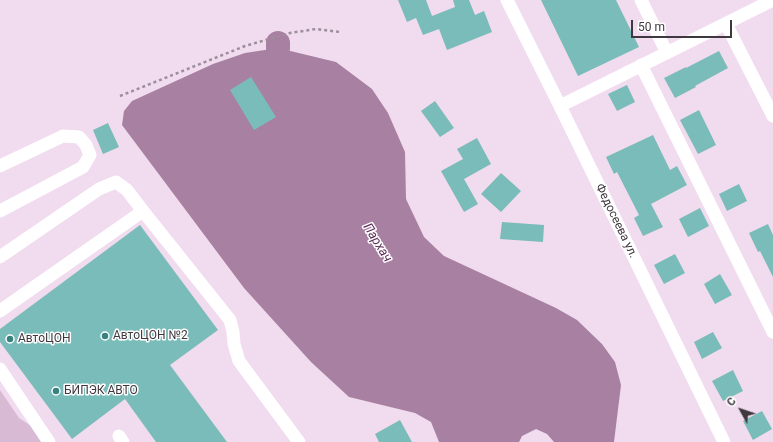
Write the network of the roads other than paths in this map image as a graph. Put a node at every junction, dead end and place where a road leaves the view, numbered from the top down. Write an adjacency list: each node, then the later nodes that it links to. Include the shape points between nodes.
1 (507, 0): 7 (street, Федосеева ул.)
2 (641, 0): 5 (street)
3 (773, 0): 4 (street)
4 (726, 24): 5 (street); 8 (street)
5 (667, 53): 6 (street)
6 (641, 65): 7 (street); 14 (street)
7 (560, 106): 18 (street, Федосеева ул.)
8 (773, 116)
9 (0, 166): 10 (street, via 63,136 79,137 86,145 90,156 83,167)
10 (0, 211)
11 (143, 211): 12 (street, via 127,190 116,182 99,189); 13 (street); 17 (street, via 230,320 239,360)
12 (0, 257)
13 (0, 311)
14 (773, 332)
15 (0, 369): 16 (street)
16 (49, 442)
17 (299, 442)
18 (724, 442)

